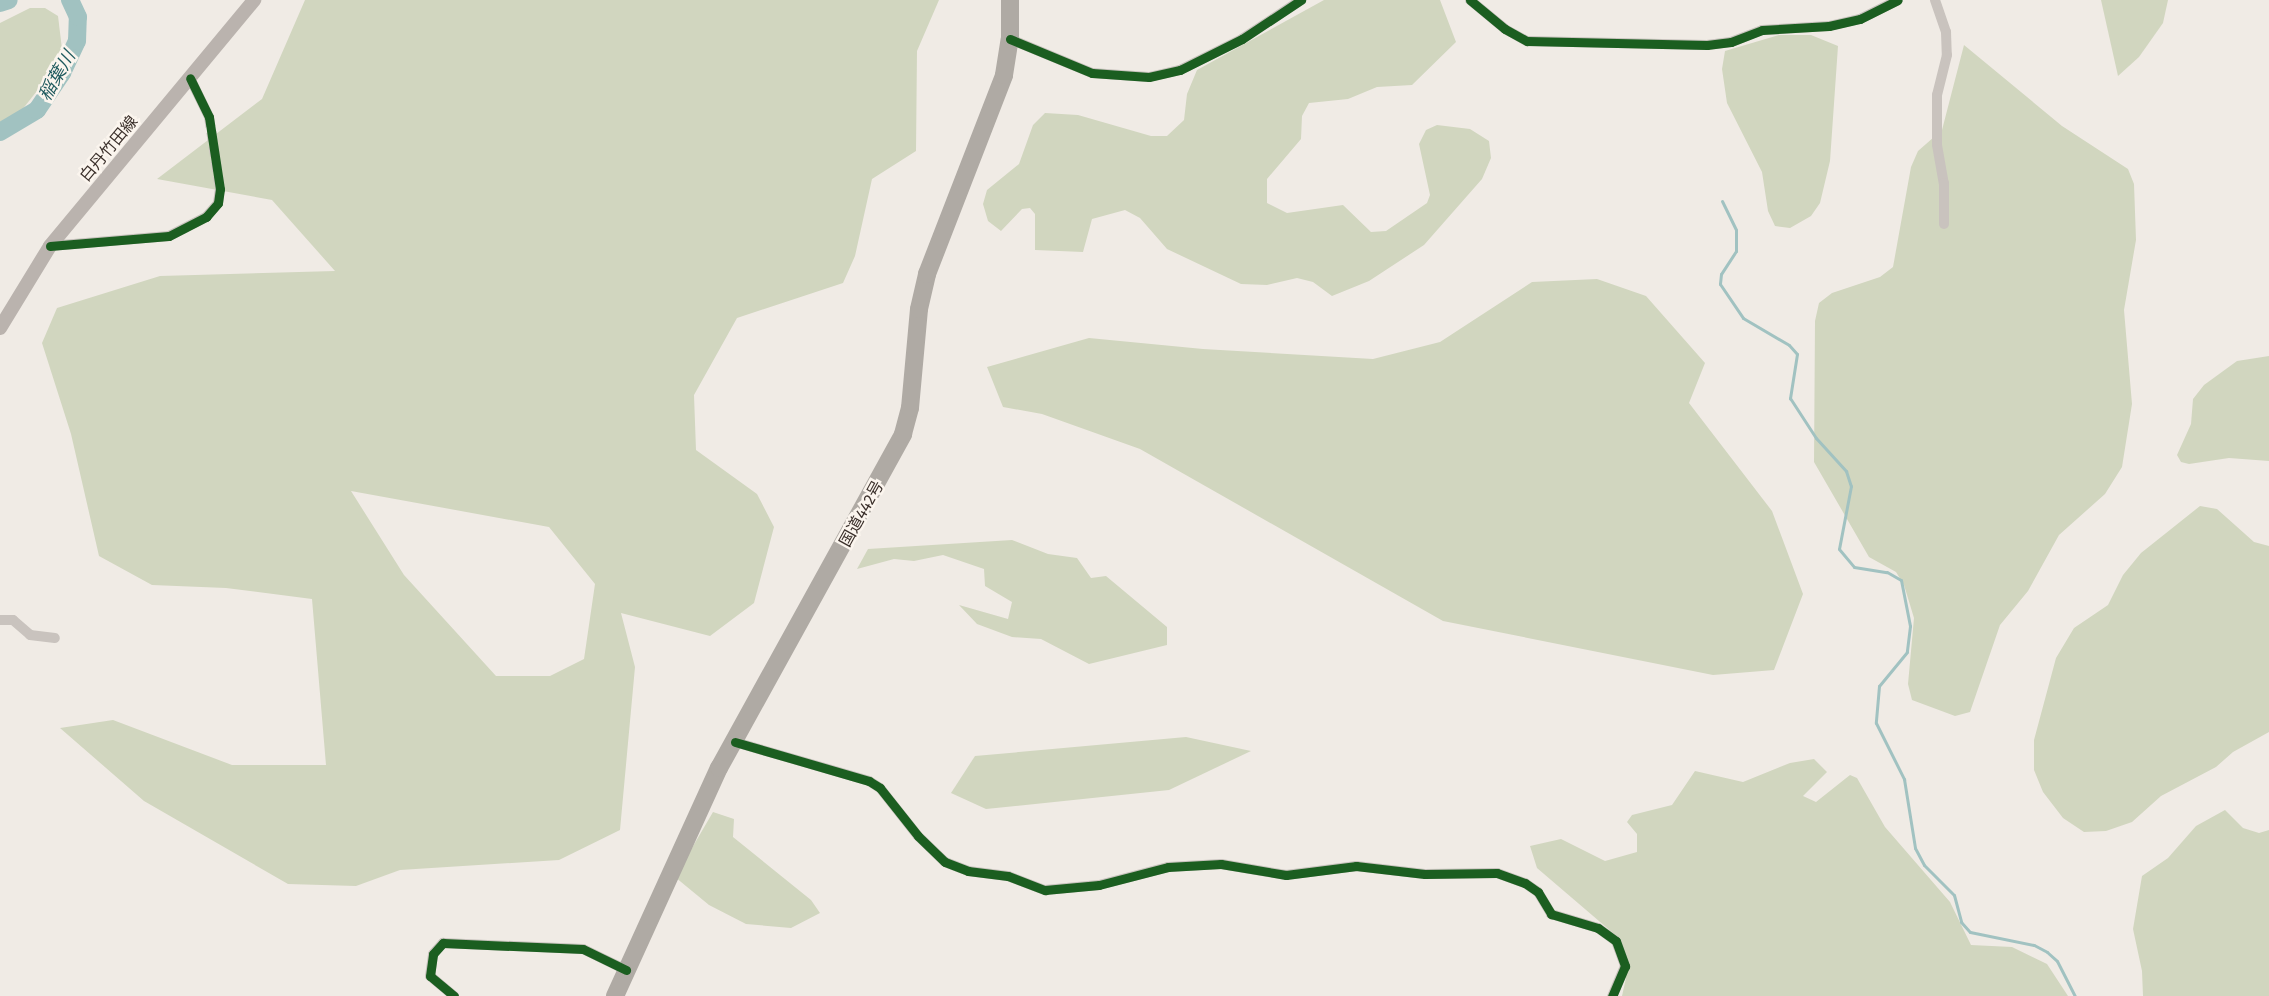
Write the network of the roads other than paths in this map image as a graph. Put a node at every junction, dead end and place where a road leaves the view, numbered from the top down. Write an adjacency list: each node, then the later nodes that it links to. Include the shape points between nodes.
1 (254, 0): 8 (main road, 白丹竹田線)
2 (1010, 0): 7 (highway, 国道442号)
3 (1301, 0): 7 (street, via 1242,39 1191,65 1149,77 1092,73)
4 (1470, 0): 5 (street, via 1505,29 1527,41 1707,45 1731,42 1762,30 1829,26 1860,19)
5 (1898, 0)
6 (1935, 0): 11 (street, via 1946,32 1947,55 1937,115)
7 (1010, 39): 16 (highway, 国道442号, via 994,102 927,274 919,309 910,408 903,434)
8 (190, 78): 9 (street); 12 (main road, 白丹竹田線)
9 (209, 117)
10 (220, 189): 12 (street, via 218,203 206,217 169,236)
11 (1944, 224)
12 (51, 246): 13 (main road, 白丹竹田線)
13 (0, 328)
14 (0, 620): 15 (street, via 13,620 30,635)
15 (55, 638)
16 (735, 742): 17 (highway, 国道442号); 20 (street, via 869,781 880,788 918,836 945,862 968,872 1008,876 1046,890 1099,885 1168,867 1221,864 1286,875 1356,866 1425,874 1497,873 1538,892 1551,914 1598,928 1616,941 1625,966)
17 (626, 970): 18 (street, via 583,949 443,943 434,954 430,976); 19 (highway, 国道442号)
18 (454, 996)
19 (615, 996)
20 (1611, 996)

